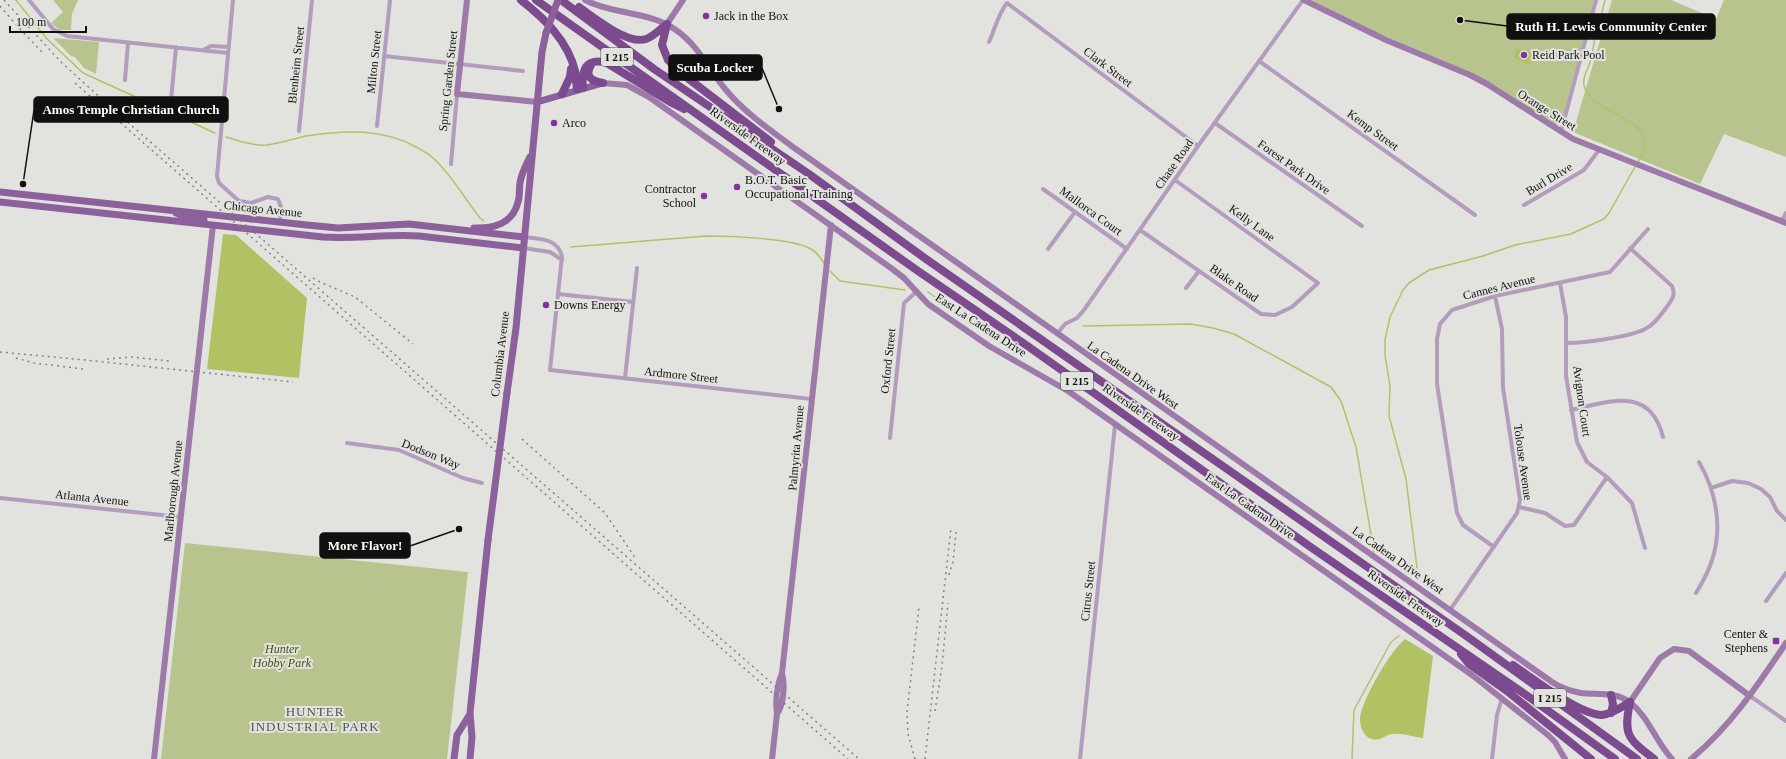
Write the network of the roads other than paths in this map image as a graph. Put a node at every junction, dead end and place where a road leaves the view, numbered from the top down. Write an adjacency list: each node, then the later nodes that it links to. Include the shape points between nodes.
1 (29, 0): 16 (street, via 61,35)
2 (233, 0): 18 (street)
3 (312, 0): 37 (street, Blenheim Street)
4 (390, 0): 21 (street, Milton Street)
5 (467, 0): 25 (main road, Spring Garden Street)
6 (521, 0): 22 (highway, via 556,32)
7 (536, 0): 34 (highway, Riverside Freeway / I 215)
8 (559, 0): 33 (main road, Columbia Avenue, bridge, via 546,33); 43 (highway, Riverside Freeway / I 215, via 654,69)
9 (568, 0): 14 (highway, via 631,39 646,39)
10 (585, 0): 14 (main road, La Cadena Drive West, via 611,10)
11 (683, 0): 14 (main road)
12 (1303, 0): 24 (street, Chase Road); 38 (main road, Orange Street, via 1386,40 1470,75)
13 (1596, 0): 38 (street)
14 (667, 24): 43 (highway, via 662,45 668,60 681,74 803,165); 77 (main road, La Cadena Drive West, via 688,39 734,99 786,142)
15 (989, 42): 39 (street, Clark Street, via 1000,11 1007,3)
16 (128, 43): 17 (street); 27 (street)
17 (176, 47): 19 (street); 32 (street)
18 (229, 47): 19 (street, via 211,46); 20 (street)
19 (204, 49): 20 (street)
20 (228, 53): 53 (street, via 218,158 219,183 239,201 245,203 268,197 278,199 282,207)
21 (384, 56): 25 (street); 36 (street, Milton Street)
22 (571, 60): 29 (highway); 31 (highway, via 570,78)
23 (597, 61): 28 (highway, via 591,65 588,74 592,80); 29 (highway, via 584,69); 34 (highway, via 608,62 672,103)
24 (1259, 61): 35 (street, Chase Road); 52 (street, Kemp Street)
25 (461, 64): 26 (street); 30 (main road, Spring Garden Street)
26 (523, 71)
27 (125, 80)
28 (603, 83): 29 (main road, East La Cadena Drive); 55 (main road, East La Cadena Drive, via 627,85 649,97)
29 (580, 89): 31 (main road, East La Cadena Drive)
30 (457, 94): 33 (main road); 42 (street, Spring Garden Street)
31 (562, 94): 33 (main road, East La Cadena Drive)
32 (171, 100)
33 (537, 102): 41 (main road, Columbia Avenue)
34 (698, 114): 102 (highway, Riverside Freeway / I 215, via 911,267)
35 (1216, 123): 39 (street, Chase Road); 57 (street, Forest Park Drive)
36 (377, 126)
37 (299, 131)
38 (1561, 132): 40 (main road, Orange Street)
39 (1198, 146): 44 (street, Chase Road)
40 (1599, 150): 48 (street, Burl Drive, via 1584,170); 54 (main road, Orange Street)
41 (532, 152): 58 (main road, via 520,182 514,213 508,219 493,227); 62 (main road, Columbia Avenue)
42 (451, 164)
43 (809, 174): 100 (highway, Riverside Freeway / I 215)
44 (1175, 180): 60 (street, Chase Road); 70 (street, Kelly Lane)
45 (1043, 189): 50 (street, Mallorca Court)
46 (0, 192): 49 (main road, Chicago Avenue)
47 (0, 202): 56 (main road, Chicago Avenue)
48 (1524, 205)
49 (170, 210): 53 (main road, Chicago Avenue); 56 (main road, via 186,217 211,221)
50 (1075, 212): 65 (street, Mallorca Court); 66 (street)
51 (1786, 213): 54 (street)
52 (1475, 215)
53 (280, 222): 58 (main road, Chicago Avenue, via 338,228 409,224); 61 (main road)
54 (1784, 222)
55 (831, 225): 73 (main road, East La Cadena Drive, via 904,278); 80 (main road, Palmyrita Avenue)
56 (213, 226): 61 (main road, Chicago Avenue); 92 (main road, Marlborough Avenue)
57 (1362, 226)
58 (450, 229): 62 (main road, Chicago Avenue)
59 (1648, 229): 64 (street, Cannes Avenue)
60 (1140, 230): 65 (street, Chase Road); 69 (street, Blake Road)
61 (280, 233): 63 (main road, Chicago Avenue, via 346,239 420,236)
62 (524, 238): 63 (main road, Columbia Avenue); 67 (street, via 554,243 560,248)
63 (523, 248): 67 (street, via 550,252); 107 (main road, Columbia Avenue, bridge, via 516,328 488,540)
64 (1630, 248): 71 (street, Cannes Avenue, via 1610,272); 78 (street, via 1672,286 1674,294 1671,302 1658,319 1645,329 1587,342)
65 (1127, 249): 77 (street, Chase Road, via 1078,318 1065,324)
66 (1048, 250)
67 (562, 260): 74 (street)
68 (637, 268): 76 (street)
69 (1199, 271): 70 (street, Blake Road, via 1261,314 1275,315 1292,307); 72 (street)
70 (1318, 283)
71 (1560, 283): 75 (street, Cannes Avenue); 78 (street, Avignon Court, via 1566,317)
72 (1186, 288)
73 (916, 292): 82 (main road, East La Cadena Drive, via 928,304 988,346 1068,391); 84 (street, Oxford Street, via 904,303)
74 (558, 294): 76 (street); 79 (street, Ardmore Street, via 550,370)
75 (1495, 296): 91 (street, Tolouse Avenue, via 1501,320 1502,379); 94 (street, Cannes Avenue, via 1452,310 1440,324 1436,384 1457,513 1463,525)
76 (633, 302): 79 (street)
77 (1056, 334): 99 (main road, La Cadena Drive West)
78 (1566, 343): 81 (street, Avignon Court, via 1566,376)
79 (625, 378): 80 (street, Ardmore Street)
80 (811, 400): 114 (main road, Palmyrita Avenue, via 809,440 782,673 778,688)
81 (1571, 410): 83 (street, via 1615,401 1632,401 1650,412); 87 (street, Avignon Court, via 1581,452 1587,462)
82 (1115, 425): 105 (main road, East La Cadena Drive); 115 (street, Citrus Street)
83 (1663, 437)
84 (890, 438)
85 (347, 443): 88 (street, Dodson Way, via 399,450 463,478)
86 (1699, 462): 89 (street)
87 (1608, 477): 91 (street, via 1574,525 1565,526 1545,513); 95 (street, Avignon Court, via 1632,503)
88 (482, 483)
89 (1711, 488): 93 (street, via 1732,482 1748,483 1770,497 1777,511); 97 (street, via 1716,504 1716,546)
90 (0, 498): 92 (street, Atlanta Avenue)
91 (1519, 507): 94 (street, Tolouse Avenue)
92 (181, 518): 111 (main road, Marlborough Avenue)
93 (1786, 520)
94 (1494, 547): 99 (street, Tolouse Avenue)
95 (1645, 548)
96 (1786, 573): 98 (street)
97 (1696, 593)
98 (1766, 601)
99 (1450, 610): 103 (main road, La Cadena Drive West, via 1560,687 1582,693)
100 (1464, 635): 108 (highway, via 1489,648 1550,690 1583,709 1599,714); 121 (highway, Riverside Freeway / I 215)
101 (1786, 643): 104 (main road)
102 (1456, 648): 110 (highway, via 1469,664 1507,691); 120 (highway, Riverside Freeway / I 215)
103 (1611, 695): 106 (main road, La Cadena Drive West); 108 (highway)
104 (1750, 696): 106 (main road, via 1689,651 1674,649 1660,658); 109 (street); 124 (main road, via 1725,726)
105 (1502, 698): 116 (street, via 1497,715); 117 (main road, East La Cadena Drive, via 1551,738)
106 (1630, 702): 108 (highway); 122 (highway, via 1626,725 1628,733 1638,746); 123 (main road, La Cadena Drive West)
107 (470, 713): 112 (main road, Columbia Avenue, via 457,735); 113 (main road, Columbia Avenue)
108 (1611, 713)
109 (1786, 721)
110 (1578, 750): 118 (highway); 119 (highway)
111 (154, 759)
112 (454, 759)
113 (470, 759)
114 (772, 759)
115 (1080, 759)
116 (1492, 759)
117 (1565, 759)
118 (1586, 759)
119 (1591, 759)
120 (1615, 759)
121 (1636, 759)
122 (1654, 759)
123 (1672, 759)
124 (1691, 759)

